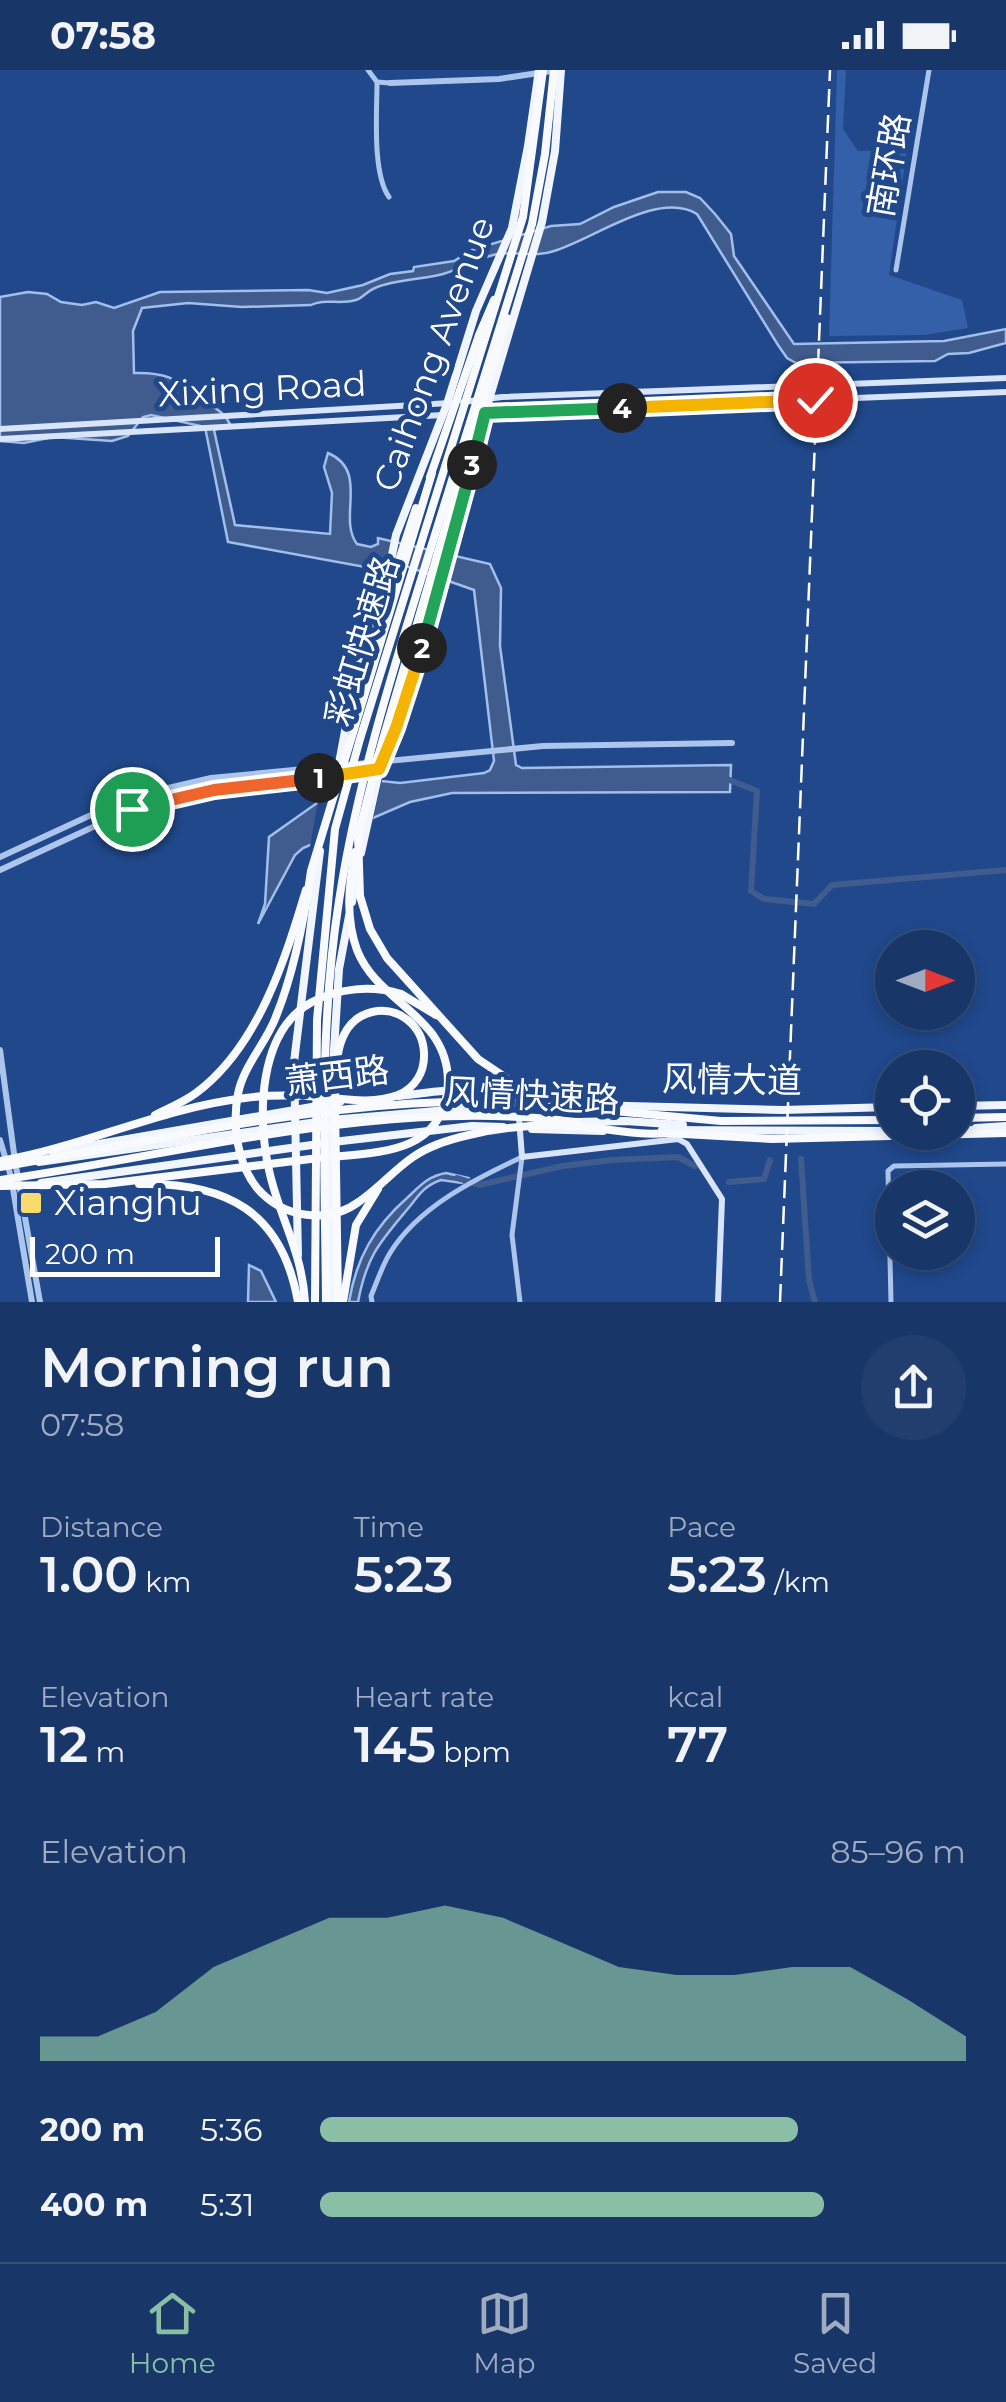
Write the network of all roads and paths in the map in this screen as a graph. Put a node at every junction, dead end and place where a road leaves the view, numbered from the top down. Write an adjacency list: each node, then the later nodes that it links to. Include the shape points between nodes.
1 (368, 70): 5 (street)
2 (558, 70): 4 (street); 8 (highway, 彩虹快速路, bridge); 13 (main road, Caihong Avenue, via 555,152 542,222)
3 (930, 70): 9 (street, 南环路)
4 (540, 72): 6 (street); 10 (highway, 彩虹快速路, bridge, via 523,217); 14 (main road, Caihong Avenue, via 512,228 476,311)
5 (377, 82): 6 (street); 7 (street, via 378,150)
6 (390, 84)
7 (389, 197)
8 (518, 269): 19 (highway, bridge); 68 (highway, 彩虹快速路, bridge, via 372,742 338,904 330,992)
9 (896, 270)
10 (507, 274): 18 (highway, bridge); 67 (highway, 彩虹快速路, bridge, via 335,829 316,1055)
11 (1006, 378): 13 (main road, Xixing Road)
12 (1006, 392): 15 (main road, Xixing Road)
13 (489, 398): 14 (main road, Xixing Road); 15 (main road, Caihong Avenue)
14 (447, 404): 16 (main road, Xixing Road); 20 (main road, Caihong Avenue, via 396,535)
15 (485, 413): 17 (main road, Xixing Road); 21 (main road, Caihong Avenue)
16 (0, 429)
17 (0, 439)
18 (432, 474): 20 (highway, bridge); 28 (highway, bridge)
19 (458, 482): 21 (highway, bridge); 25 (highway, bridge)
20 (350, 702): 24 (main road, Caihong Avenue)
21 (396, 728): 23 (main road, Caihong Avenue)
22 (732, 743): 23 (street, via 518,748)
23 (379, 769): 24 (street); 32 (main road, Caihong Avenue, bridge, via 339,969)
24 (338, 771): 26 (street, via 212,778 130,797); 27 (street, via 132,809); 36 (main road, Caihong Avenue, bridge, via 320,847 294,1062)
25 (358, 836): 29 (highway, bridge, via 360,896 370,929); 62 (highway, bridge, via 348,897 358,951 377,982 442,1049 448,1088 434,1126 398,1148)
26 (0, 857)
27 (0, 870)
28 (311, 871): 44 (highway, bridge, via 268,993 240,1045 197,1092); 60 (highway, bridge, via 282,1002 238,1095 240,1156 263,1194 302,1215 352,1207)
29 (436, 1015): 38 (highway, bridge, via 478,1059 518,1086); 66 (highway, bridge, via 393,992 342,991 308,1004 277,1040 266,1083 264,1134 268,1169 299,1254)
30 (0, 1050): 57 (street)
31 (408, 1095): 32 (main road, 萧西路); 33 (main road, 萧西路, via 488,1090); 39 (main road)
32 (332, 1103): 36 (main road, 萧西路); 42 (main road, Caihong Avenue)
33 (518, 1105): 37 (main road, 风情大道); 39 (main road, 风情大道); 46 (main road)
34 (1006, 1105): 35 (main road)
35 (975, 1106)
36 (295, 1108): 45 (main road, Caihong Avenue); 51 (main road, 萧西路)
37 (875, 1108)
38 (603, 1110): 43 (highway, 风情快速路, bridge, via 721,1122); 57 (highway, 风情快速路, bridge, via 481,1100 381,1106)
39 (428, 1111): 42 (main road, 风情大道)
40 (1006, 1117): 41 (highway)
41 (975, 1118)
42 (331, 1120): 45 (main road, 风情大道); 54 (main road, Caihong Avenue)
43 (875, 1120)
44 (139, 1124): 57 (highway, bridge); 68 (highway, bridge, via 244,1098 306,1096 326,1097 344,1098 359,1100 370,1100 398,1095 414,1085 424,1061 423,1041 407,1018 385,1011 360,1017 339,1049 336,1066 335,1086 335,1104 334,1140)
45 (296, 1125): 53 (main road, 风情大道, bridge); 55 (main road, Caihong Avenue)
46 (520, 1126): 48 (main road, 风情大道, via 580,1132); 54 (main road, 风情大道); 56 (main road)
47 (975, 1129): 49 (main road)
48 (875, 1131)
49 (1006, 1132): 50 (highway, 风情快速路, bridge, via 773,1139)
50 (667, 1133): 60 (highway, bridge, via 574,1126 498,1130 414,1156); 61 (highway, 风情快速路, bridge, via 502,1114 408,1118)
51 (156, 1134): 53 (main road); 57 (main road, 萧西路)
52 (0, 1140): 57 (street)
53 (195, 1140): 57 (main road)
54 (331, 1142): 55 (main road, 风情大道); 68 (main road, Caihong Avenue)
55 (297, 1148): 63 (main road, 风情大道, bridge); 66 (main road, Caihong Avenue)
56 (522, 1157): 69 (street, via 464,1186 417,1222 390,1252); 70 (street, via 512,1234); 71 (main road, via 687,1144 722,1199)
57 (4, 1164): 59 (street)
58 (1006, 1164): 72 (street, via 888,1170)
59 (14, 1176): 61 (main road); 63 (street)
60 (383, 1182): 68 (highway, bridge, via 356,1226)
61 (0, 1184): 62 (highway, bridge); 63 (main road)
62 (104, 1184): 66 (highway, bridge, via 175,1183 231,1199 280,1245)
63 (17, 1188): 64 (street); 65 (street)
64 (32, 1302)
65 (40, 1302)
66 (302, 1302)
67 (315, 1302)
68 (335, 1302)
69 (372, 1302)
70 (520, 1302)
71 (718, 1302)
72 (892, 1302)

